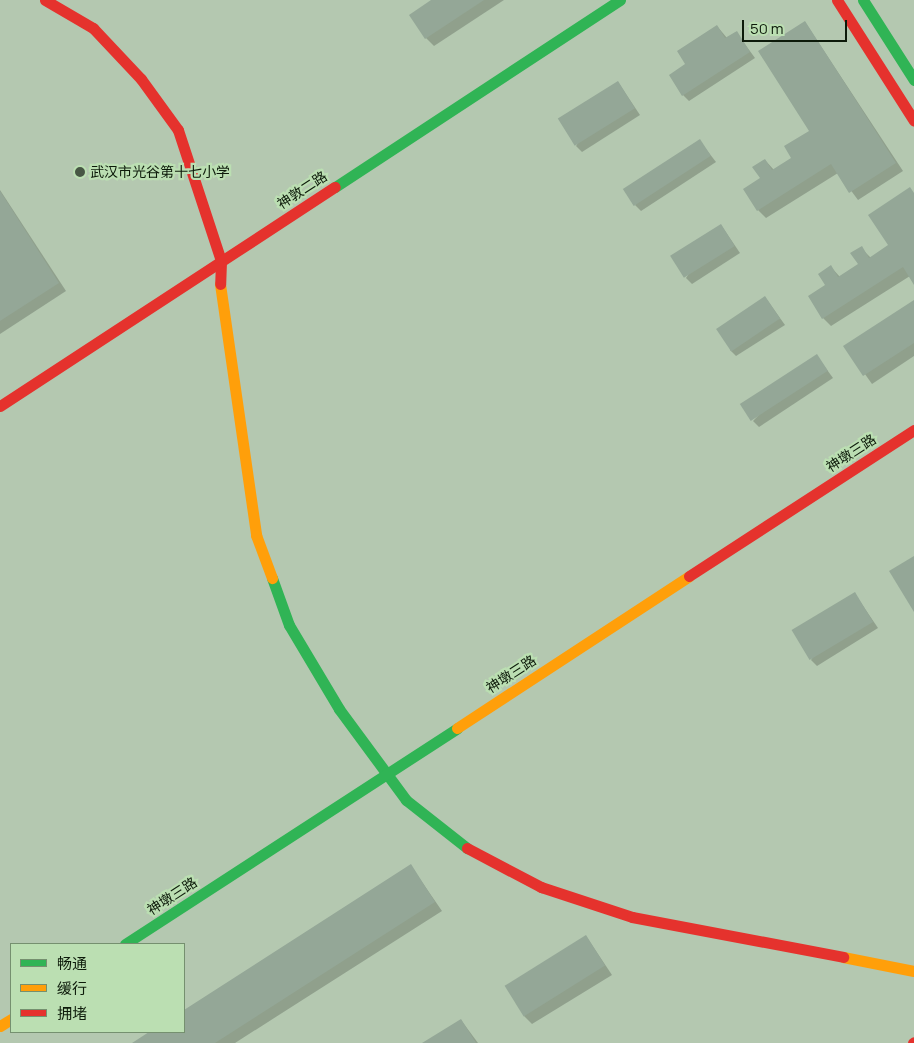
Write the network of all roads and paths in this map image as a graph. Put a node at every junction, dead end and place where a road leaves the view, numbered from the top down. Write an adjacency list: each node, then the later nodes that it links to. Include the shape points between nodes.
1 (45, 0): 7 (street, via 92,28 141,79 178,130)
2 (620, 0): 7 (street, 神敦二路)
3 (837, 0): 6 (street)
4 (863, 0): 5 (street)
5 (914, 80)
6 (914, 121)
7 (221, 262): 8 (street, 神敦二路); 10 (street, via 220,292 256,535 289,625 338,710)
8 (0, 406)
9 (914, 430): 10 (street, 神墩三路)
10 (386, 774): 11 (street, 神墩三路); 12 (street, via 406,800 473,853 541,887 632,917)
11 (127, 943)
12 (914, 971)

